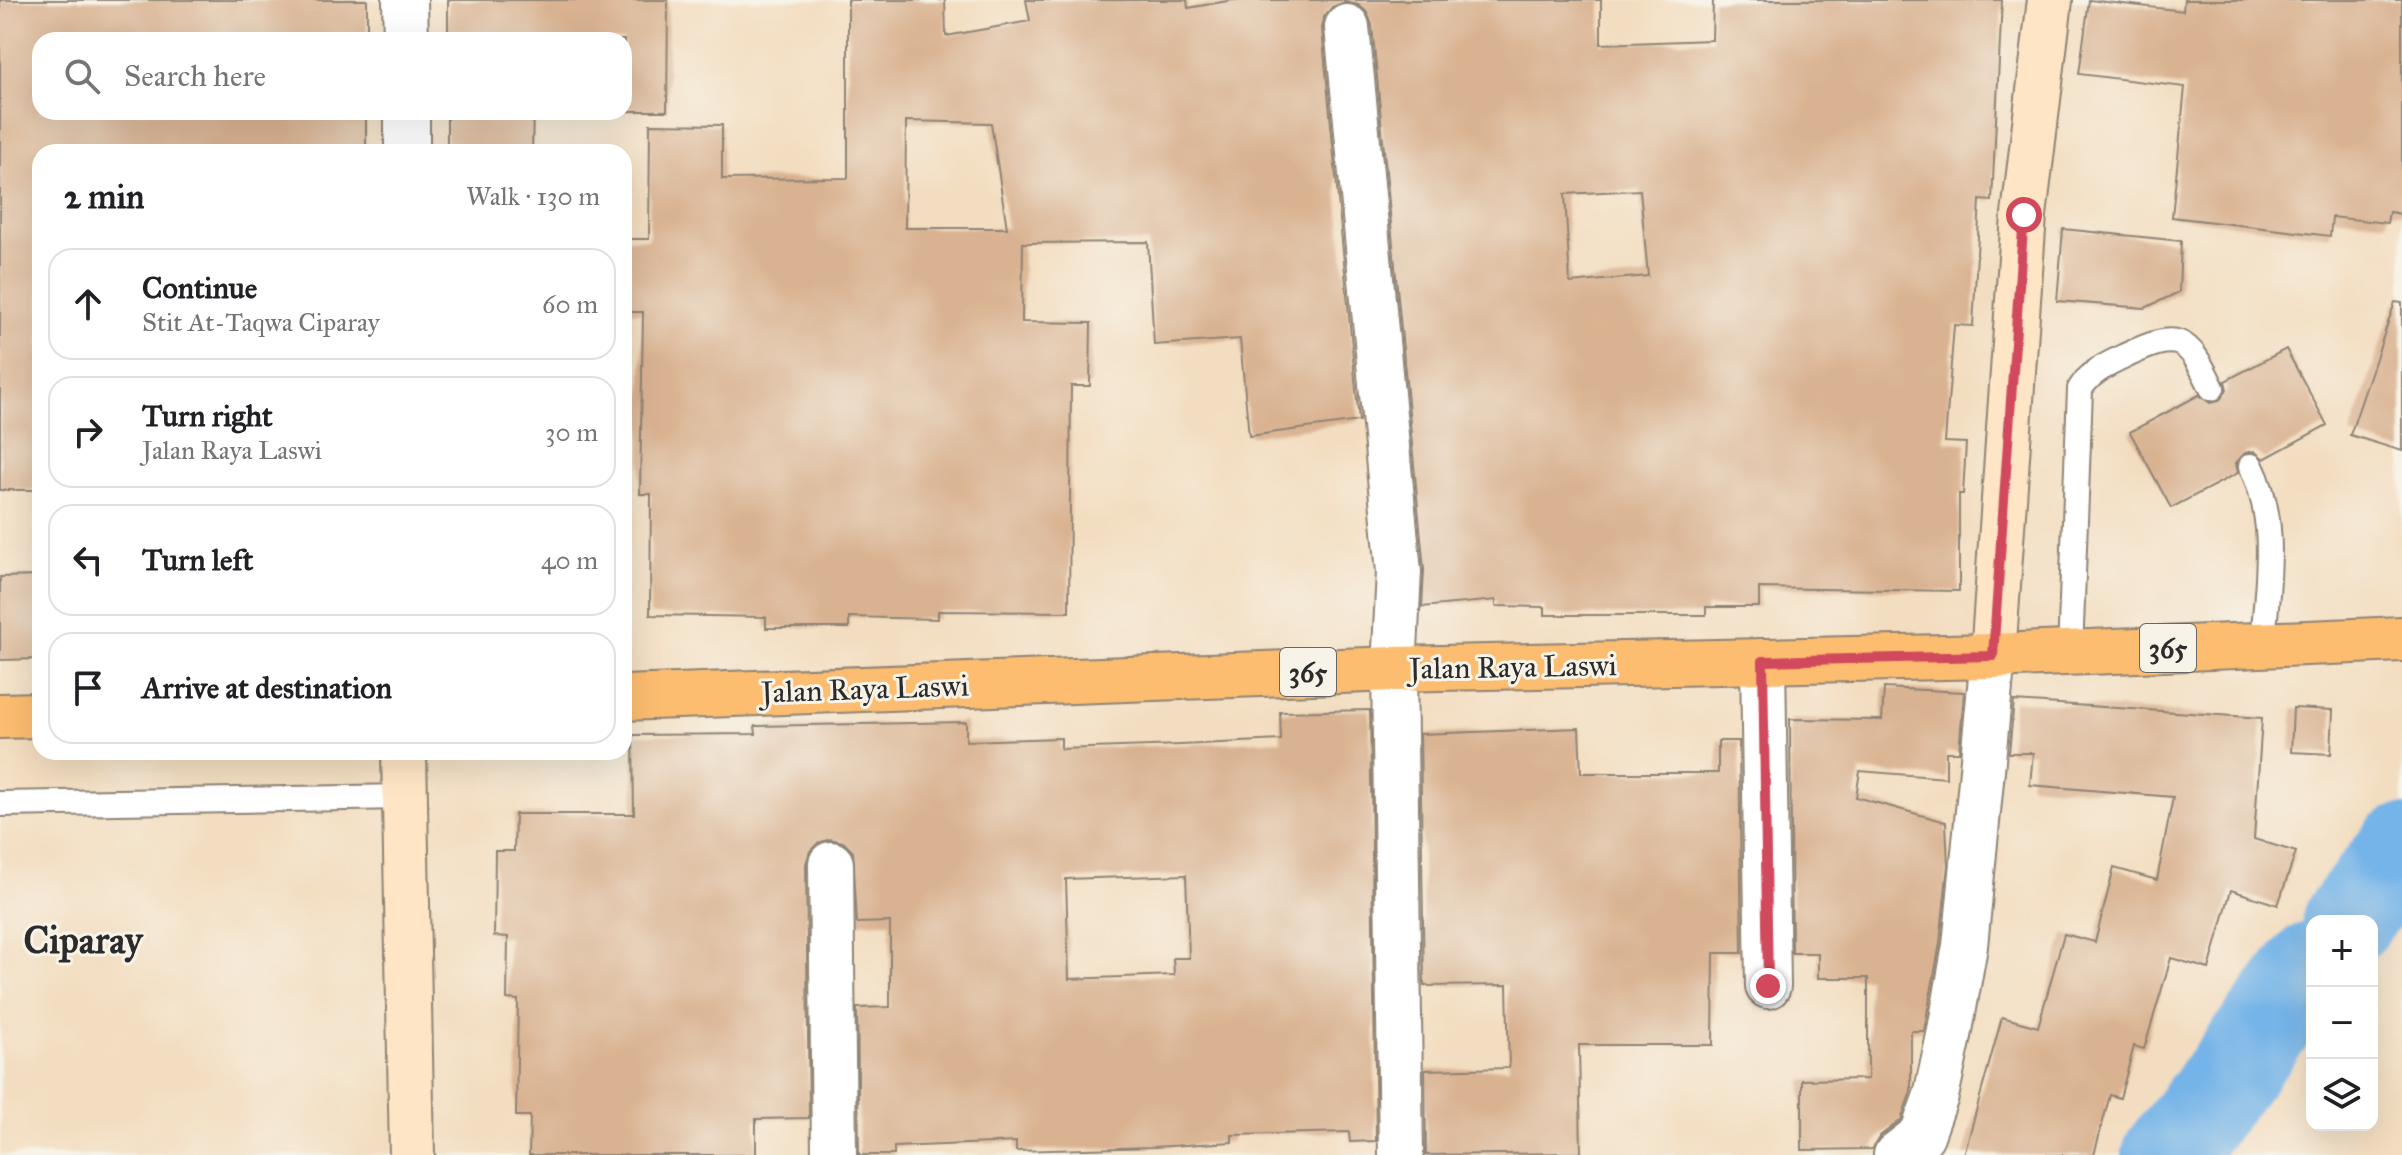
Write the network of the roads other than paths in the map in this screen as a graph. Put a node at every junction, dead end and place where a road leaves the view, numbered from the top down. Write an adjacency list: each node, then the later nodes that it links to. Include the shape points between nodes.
1 (405, 0): 4 (street)
2 (2050, 0): 12 (main road, via 2024,215)
3 (1347, 27): 14 (street, via 1399,572)
4 (406, 32)
5 (407, 120): 6 (street)
6 (407, 144)
7 (2212, 388): 11 (lane, via 2189,349 2160,340 2094,371 2080,389)
8 (2251, 466): 10 (lane, via 2267,506 2270,531)
9 (2402, 639): 10 (main road, Jalan Raya Laswi / 365)
10 (2263, 643): 11 (main road, Jalan Raya Laswi / 365)
11 (2070, 653): 12 (main road, Jalan Raya Laswi / 365)
12 (1993, 656): 13 (main road, Jalan Raya Laswi / 365); 26 (street, via 1965,946 1949,1036 1922,1135)
13 (1763, 661): 14 (main road, Jalan Raya Laswi / 365); 22 (street)
14 (1394, 669): 15 (main road, Jalan Raya Laswi / 365); 25 (street)
15 (632, 698)
16 (32, 715): 17 (main road)
17 (0, 716)
18 (404, 760): 19 (main road)
19 (405, 797): 20 (lane); 23 (main road)
20 (0, 804)
21 (831, 864): 24 (street)
22 (1768, 986)
23 (412, 1155)
24 (834, 1155)
25 (1401, 1155)
26 (1896, 1155)

